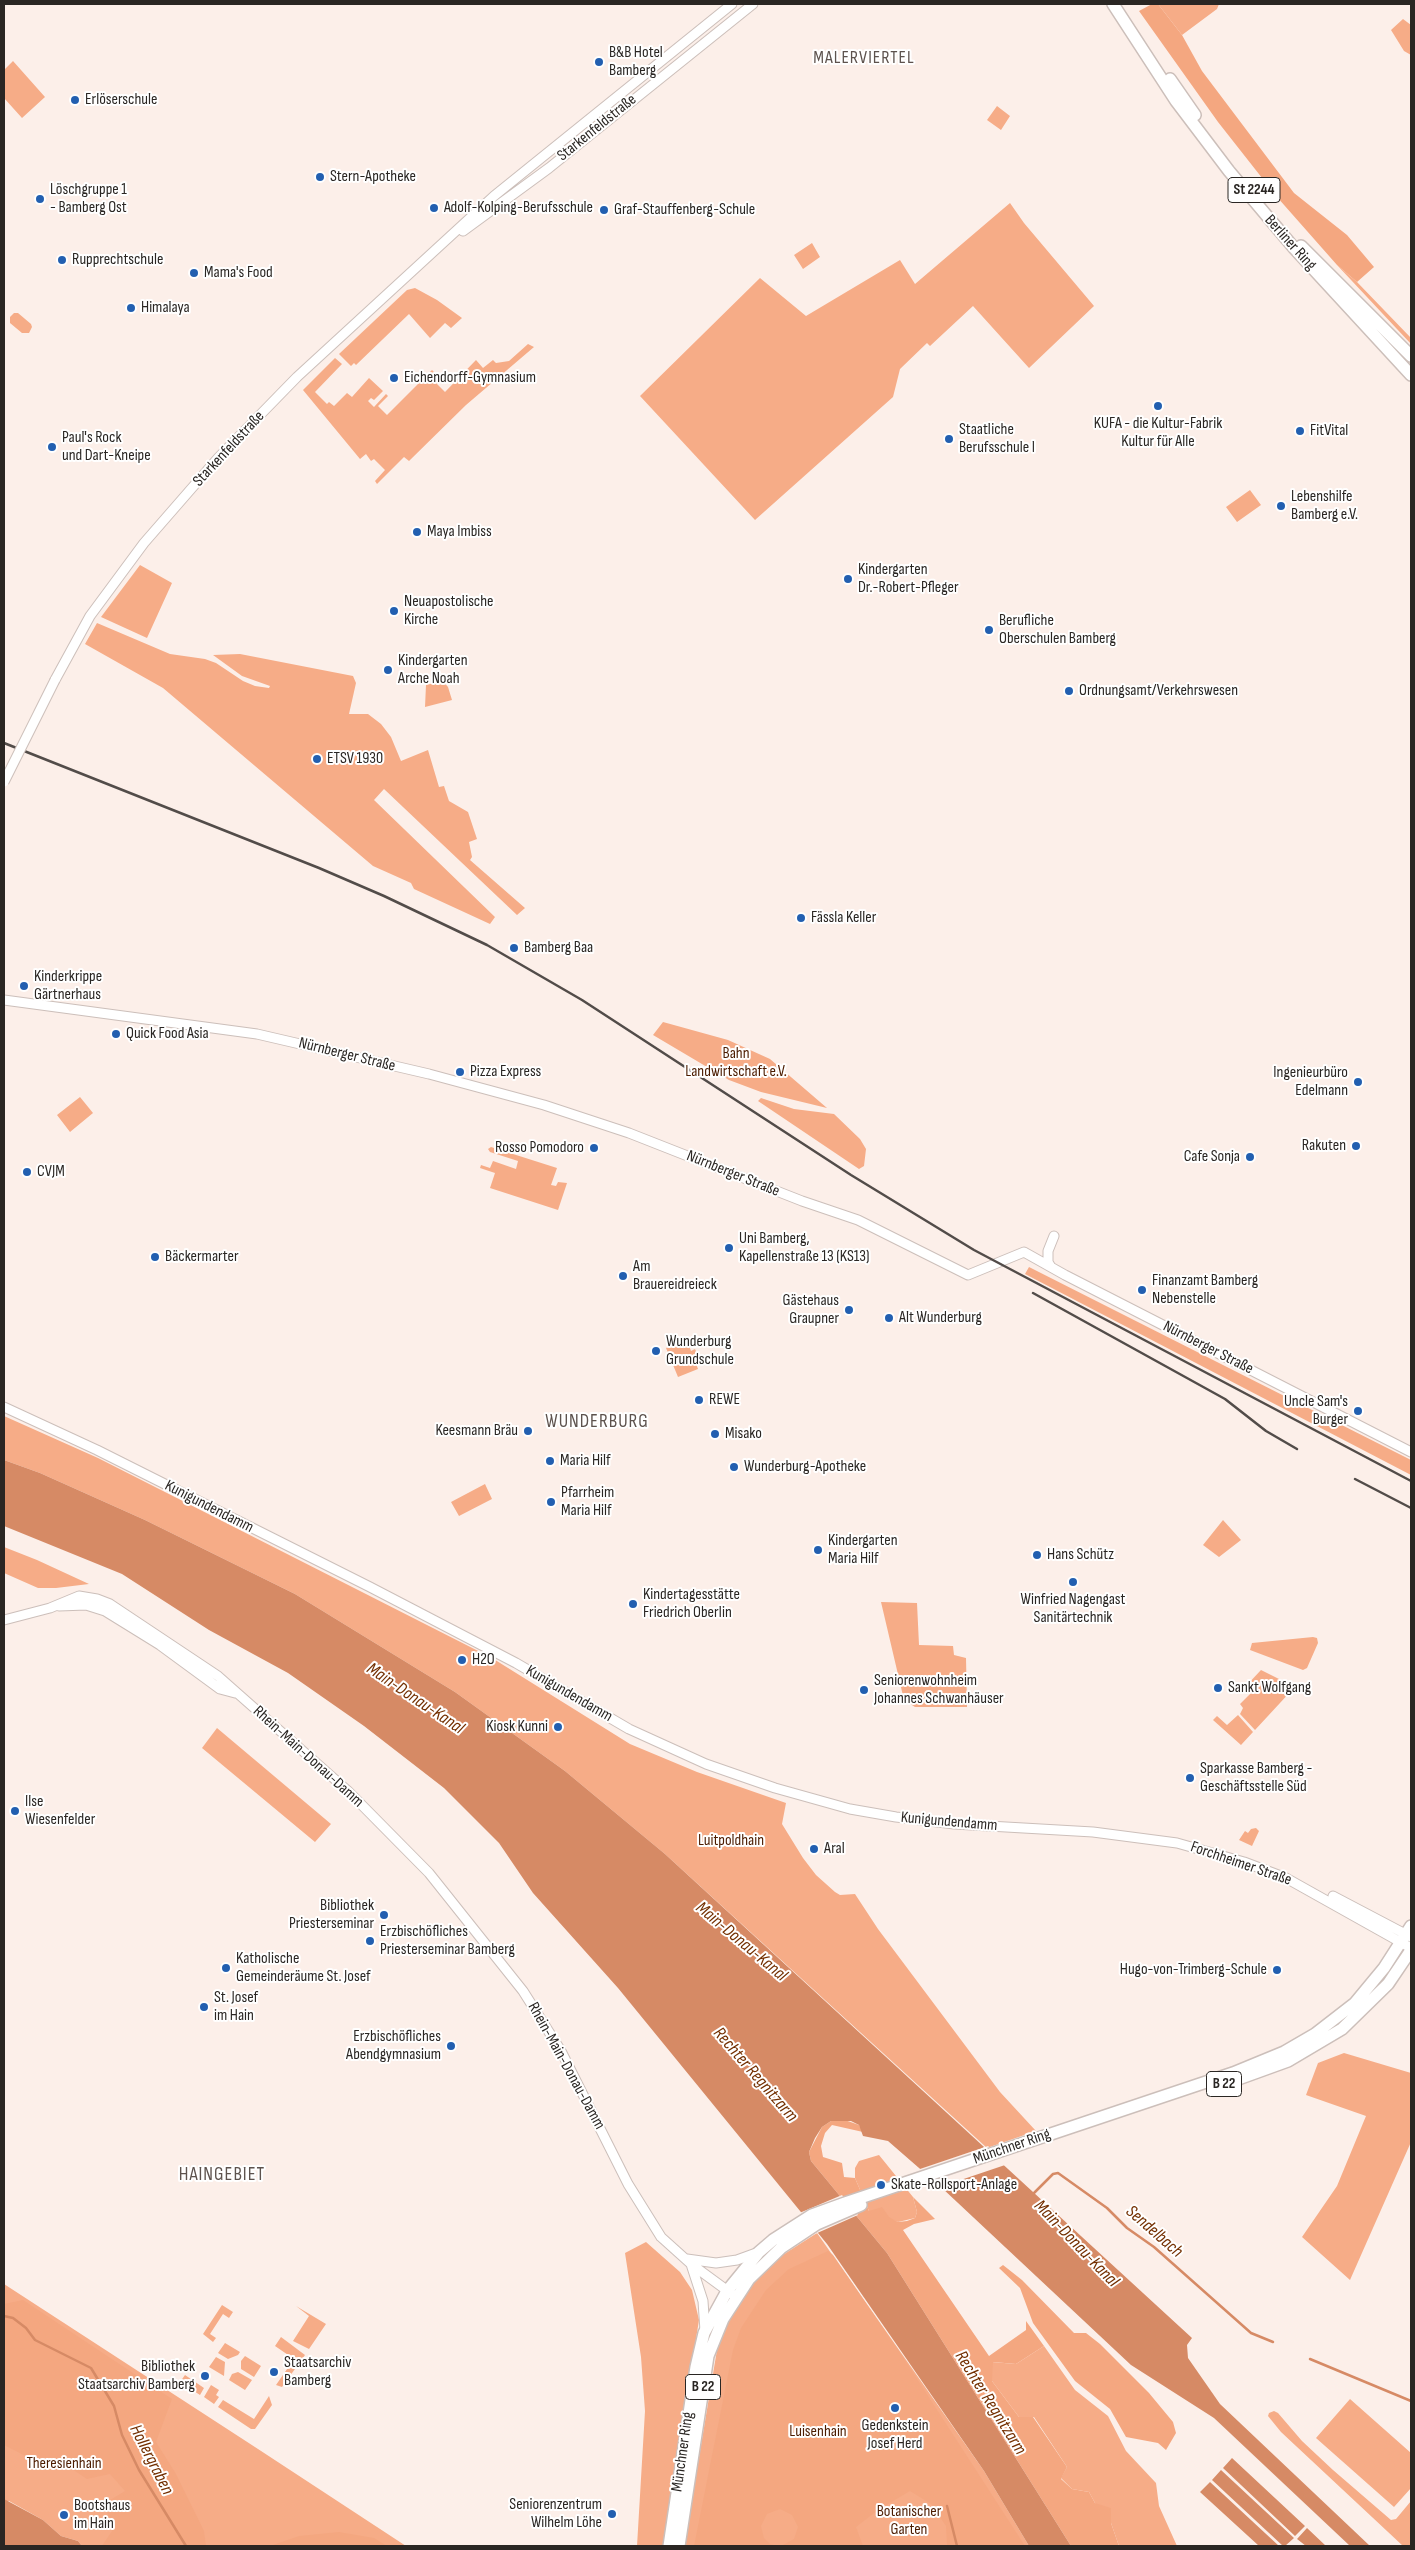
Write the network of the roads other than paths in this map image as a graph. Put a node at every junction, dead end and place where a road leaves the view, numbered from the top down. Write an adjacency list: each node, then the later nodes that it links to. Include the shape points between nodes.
1 (732, 4): 5 (street, Starkenfeldstraße, via 501,190)
2 (753, 4): 5 (street, Starkenfeldstraße, via 549,168)
3 (1113, 4): 7 (main road, Berliner Ring / St 2244, via 1176,101 1229,171 1294,248)
4 (1122, 4): 6 (main road, Berliner Ring / St 2244, via 1170,79 1243,178 1300,244)
5 (437, 247): 8 (street, Starkenfeldstraße, bridge, via 334,340 218,458 128,563 90,616)
6 (1411, 356)
7 (1411, 375)
8 (4, 782)
9 (4, 1000): 11 (street, Nürnberger Straße, via 252,1033 429,1074 544,1105 629,1133 858,1220 968,1276 1024,1252)
10 (1054, 1236): 11 (street, via 1048,1251)
11 (1051, 1268): 13 (street, Nürnberger Straße)
12 (4, 1407): 15 (street, Kunigundendamm, via 362,1583 516,1663 629,1729 706,1764 850,1809 896,1817 954,1824 1093,1832)
13 (1411, 1452)
14 (4, 1620): 19 (street, Rhein-Main-Donau-Damm, via 57,1606 86,1605 105,1611 160,1645 220,1689 235,1693 348,1791 429,1873 523,1990 562,2051 643,2210 661,2236)
15 (1177, 1843): 16 (street, Forchheimer Straße, via 1244,1862 1328,1893)
16 (1409, 1939): 17 (main road, Münchner Ring / B 22, via 1355,2003 1299,2044 1233,2072 848,2210)
17 (786, 2237): 18 (main road, Münchner Ring / B 22); 20 (main road, Münchner Ring / B 22)
18 (759, 2252): 19 (street, via 716,2263); 20 (main road, Münchner Ring / B 22)
19 (687, 2261): 20 (street, Rhein-Main-Donau-Damm); 21 (street, via 703,2301)
20 (732, 2294): 21 (main road, Münchner Ring / B 22); 23 (main road, Münchner Ring / B 22, via 708,2356)
21 (704, 2333): 22 (main road, Münchner Ring / B 22)
22 (669, 2546)
23 (679, 2546)

